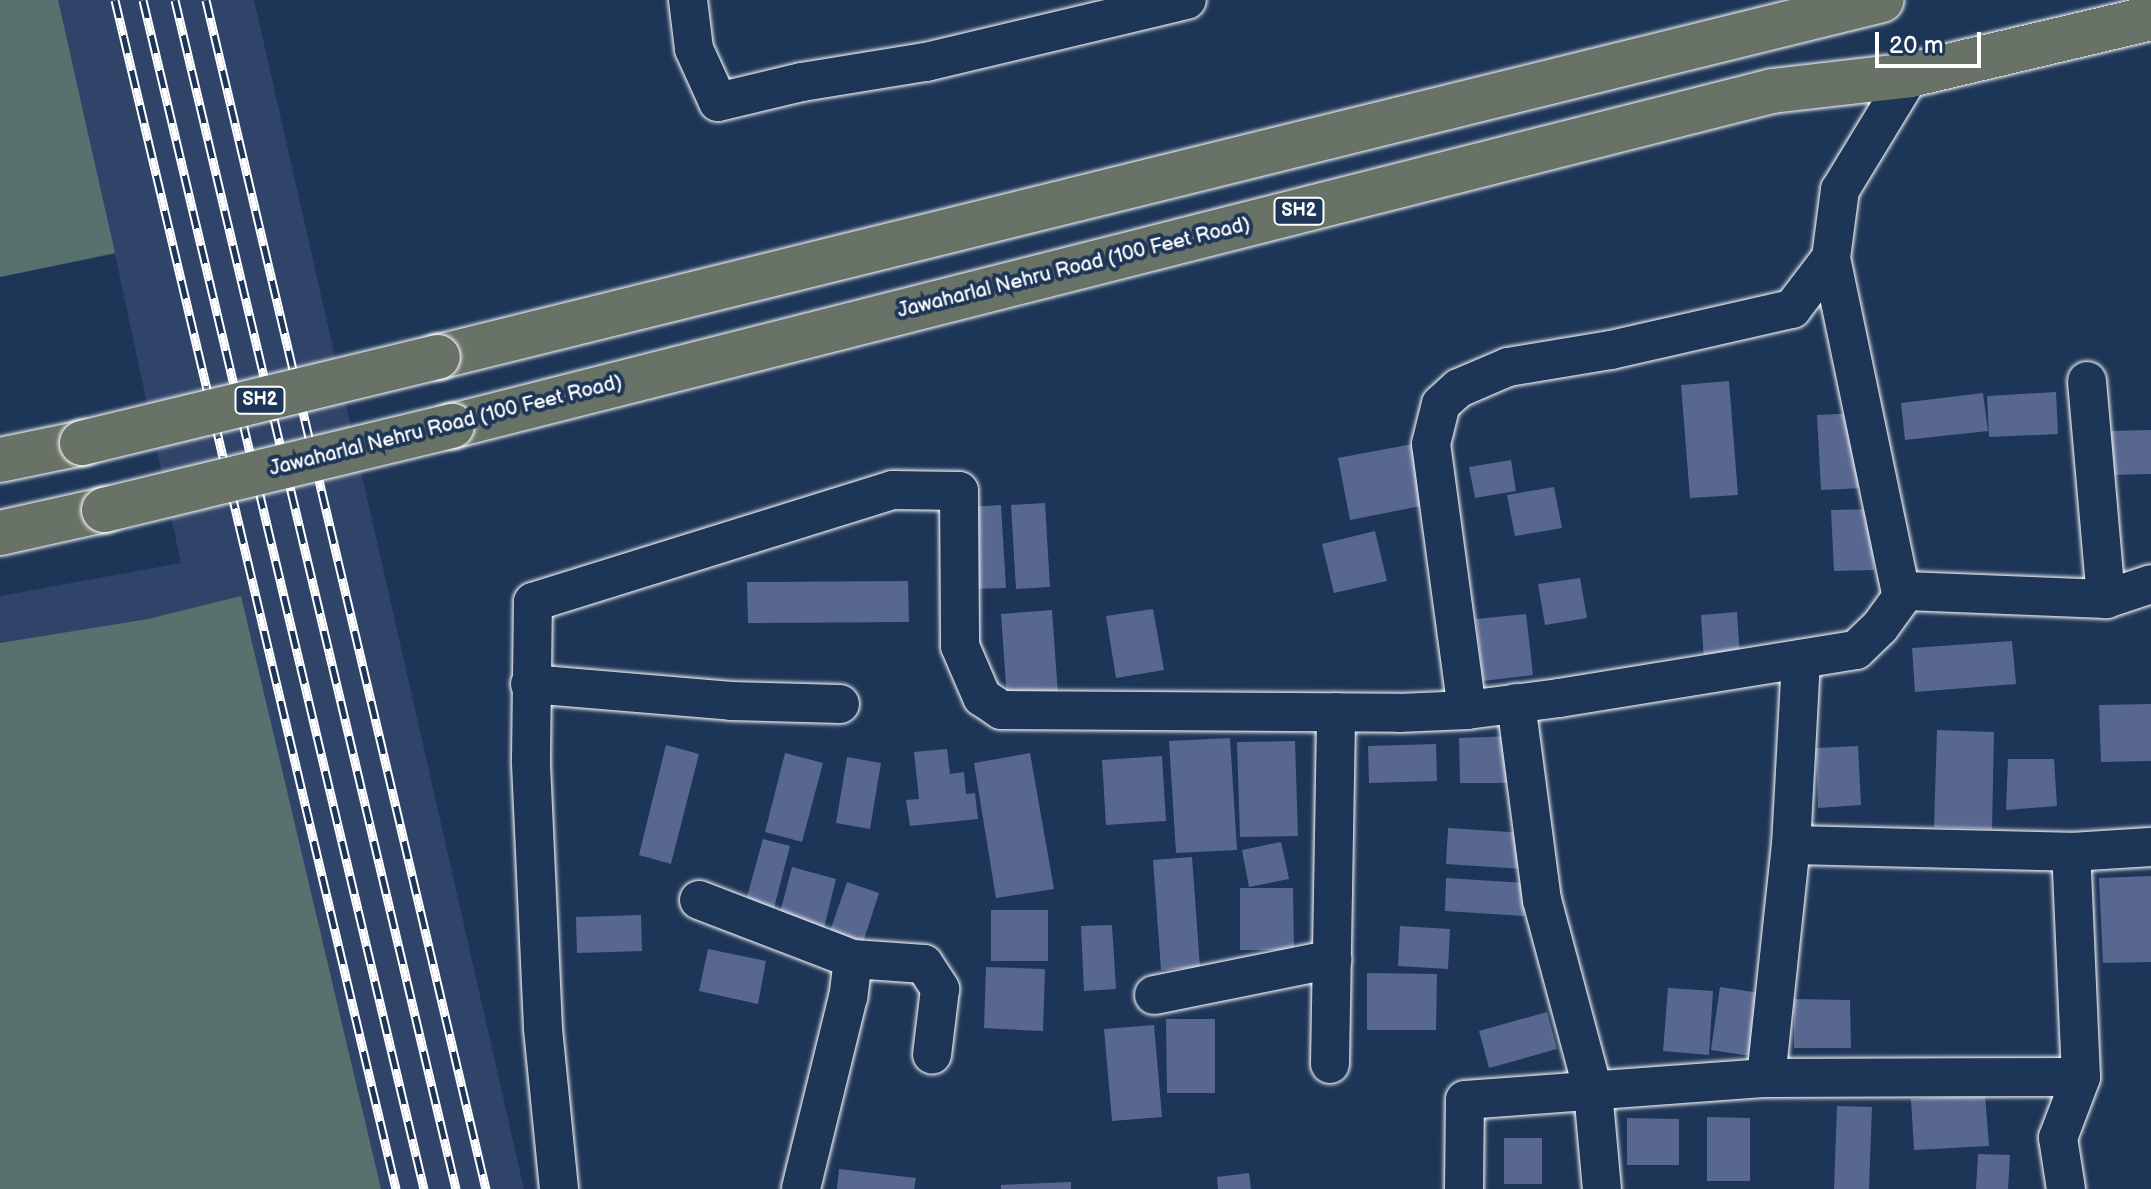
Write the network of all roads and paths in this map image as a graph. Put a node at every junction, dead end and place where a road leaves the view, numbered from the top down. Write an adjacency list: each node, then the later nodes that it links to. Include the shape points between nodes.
1 (688, 0): 2 (street, via 694,49 718,102 926,62)
2 (1187, 0)
3 (1882, 0): 8 (main road, SH2, bridge)
4 (2151, 18): 5 (main road, Jawaharlal Nehru Road (100 Feet Road) / SH2)
5 (1910, 75): 6 (street, via 1840,190); 9 (main road, Jawaharlal Nehru Road (100 Feet Road) / SH2, bridge, via 1772,91 452,426)
6 (1831, 258): 11 (street); 17 (street, via 1792,309 1508,367 1459,388 1441,404 1431,444)
7 (2087, 381): 12 (street)
8 (0, 460)
9 (0, 533)
10 (2151, 584): 12 (street)
11 (1902, 597): 12 (street, via 1906,591); 13 (street, via 1856,650)
12 (2106, 599)
13 (1801, 661): 15 (street); 19 (street)
14 (530, 684): 16 (street, via 731,701); 18 (street, via 533,602 893,490 941,490 959,491 960,646 982,697 1001,710); 31 (street, via 543,1028)
15 (1516, 703): 17 (street); 30 (street, via 1542,900)
16 (840, 704)
17 (1467, 710): 18 (street)
18 (1336, 712): 24 (street)
19 (1791, 845): 21 (street); 29 (street)
20 (2151, 847): 21 (street)
21 (2071, 852): 28 (street)
22 (699, 900): 23 (street)
23 (853, 959): 26 (street, via 924,964 940,989); 32 (street)
24 (1332, 959): 25 (street); 27 (street)
25 (1154, 995)
26 (932, 1055)
27 (1330, 1064)
28 (2081, 1077): 29 (street); 35 (street, via 2058,1138)
29 (1766, 1078): 30 (street)
30 (1593, 1091): 33 (street, via 1465,1100); 34 (street)
31 (559, 1189)
32 (801, 1189)
33 (1464, 1189)
34 (1602, 1189)
35 (2066, 1189)

